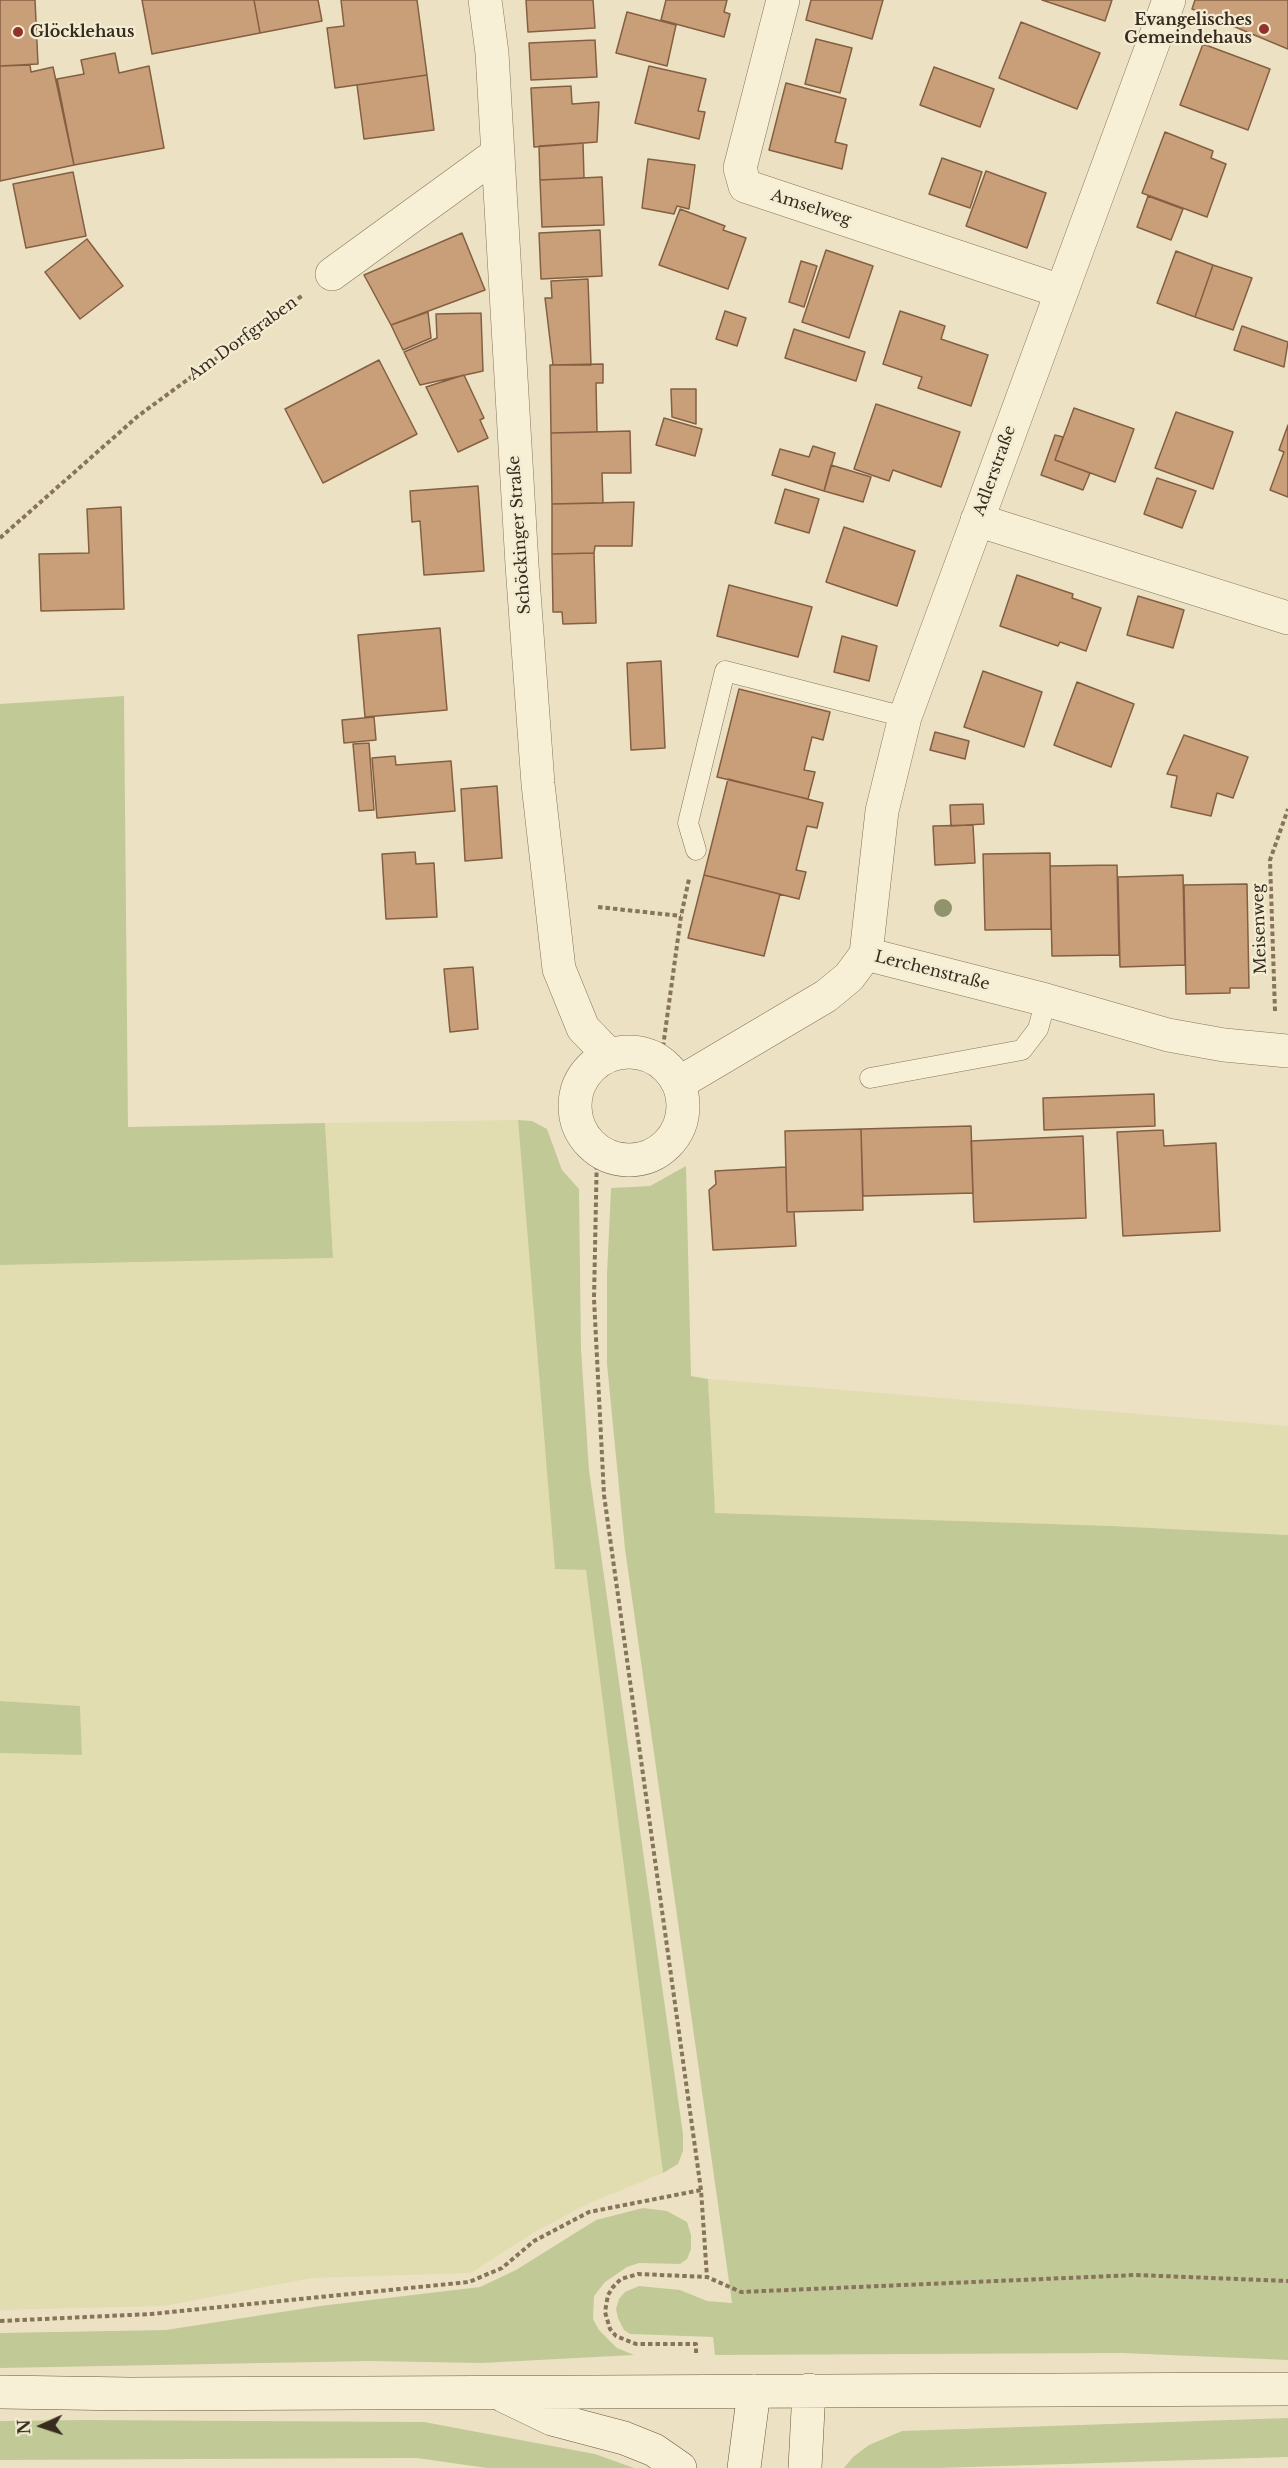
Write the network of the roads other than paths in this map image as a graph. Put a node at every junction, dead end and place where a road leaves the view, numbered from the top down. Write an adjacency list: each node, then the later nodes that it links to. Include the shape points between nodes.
1 (485, 0): 4 (street, Schöckinger Straße)
2 (783, 0): 6 (street, Amselweg, via 740,168 745,186)
3 (1169, 0): 6 (street, Adlerstraße)
4 (497, 154): 5 (street); 14 (street, Schöckinger Straße, via 536,760 560,969 583,1028)
5 (332, 274)
6 (1060, 291): 7 (street, Adlerstraße)
7 (977, 520): 8 (street); 9 (street, Adlerstraße)
8 (1288, 618)
9 (905, 717): 10 (lane, via 725,670 688,823); 11 (street, Adlerstraße, via 882,811)
10 (696, 849)
11 (866, 954): 12 (street, Lerchenstraße); 15 (street, Lerchenstraße, via 849,977 826,996)
12 (1046, 1000): 13 (street, Lerchenstraße, via 1168,1035); 16 (lane, via 1038,1029 1022,1050)
13 (1281, 1051)
14 (609, 1055): 15 (street, via 636,1052); 15 (street, via 590,1068 578,1088 574,1110 581,1133 597,1150 615,1159 636,1160 655,1154 671,1141 681,1123 684,1103)
15 (670, 1072)
16 (870, 1078)
17 (1288, 2389): 18 (street)
18 (809, 2390): 19 (street); 24 (street)
19 (754, 2391): 21 (street); 23 (street)
20 (0, 2392): 21 (street)
21 (497, 2393): 22 (street, via 552,2419 654,2450)
22 (680, 2468)
23 (744, 2468)
24 (805, 2468)

